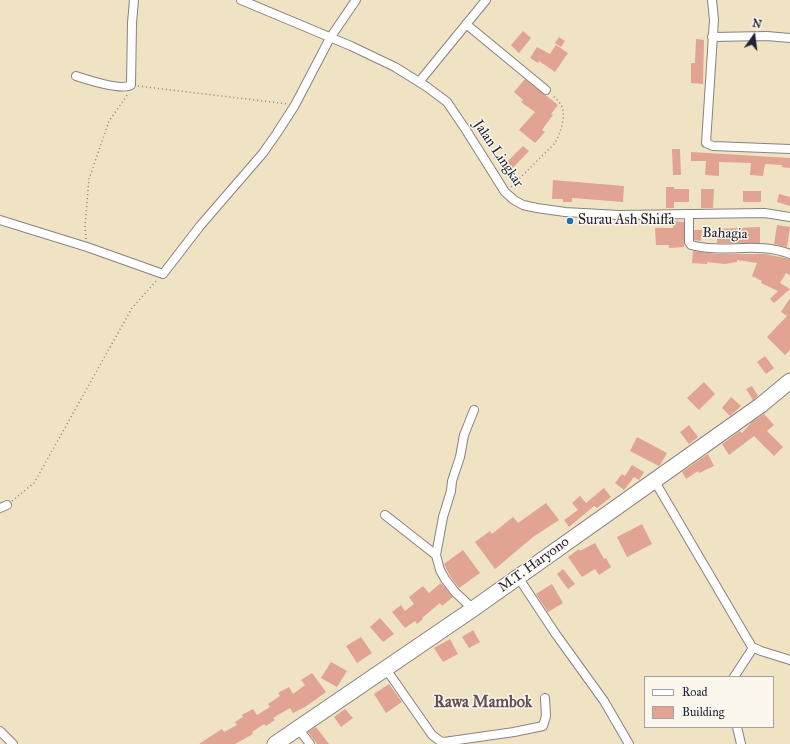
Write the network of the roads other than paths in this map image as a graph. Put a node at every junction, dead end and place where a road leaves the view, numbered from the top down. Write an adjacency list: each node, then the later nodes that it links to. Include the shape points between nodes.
1 (134, 0): 10 (street, via 132,85 114,86)
2 (241, 0): 8 (street, Jalan Lingkar)
3 (356, 0): 8 (street)
4 (486, 0): 6 (street)
5 (712, 0): 7 (street)
6 (466, 24): 11 (street); 12 (street)
7 (712, 37): 9 (street); 13 (street, via 706,143 712,146)
8 (330, 38): 11 (street, Jalan Lingkar, via 396,67); 16 (street, via 295,105 262,153 163,274)
9 (790, 38)
10 (76, 76)
11 (419, 82): 14 (street, Jalan Lingkar, via 447,102 505,192 523,205 565,212 619,215)
12 (546, 90)
13 (790, 150)
14 (689, 214): 15 (street, Jalan Lingkar, via 766,213); 17 (street, Bahagia, via 689,242 692,246 773,249)
15 (790, 217)
16 (0, 220)
17 (790, 254)
18 (790, 381): 20 (highway, M.T. Haryono, via 761,405)
19 (474, 410): 22 (street, via 464,435 442,517)
20 (654, 480): 23 (highway, M.T. Haryono); 25 (street)
21 (384, 515): 22 (street)
22 (436, 555): 24 (street, via 440,570 446,579)
23 (518, 577): 24 (highway, M.T. Haryono); 36 (street, via 604,700)
24 (473, 609): 27 (highway, M.T. Haryono)
25 (753, 648): 26 (street); 28 (street)
26 (790, 660)
27 (386, 669): 29 (street, via 432,735 444,742 543,726 546,716); 30 (highway, M.T. Haryono)
28 (735, 676)
29 (545, 698)
30 (298, 728): 34 (highway, M.T. Haryono); 35 (street)
31 (737, 728): 37 (street)
32 (0, 731): 33 (street)
33 (13, 744)
34 (275, 744)
35 (310, 744)
36 (629, 744)
37 (741, 744)

